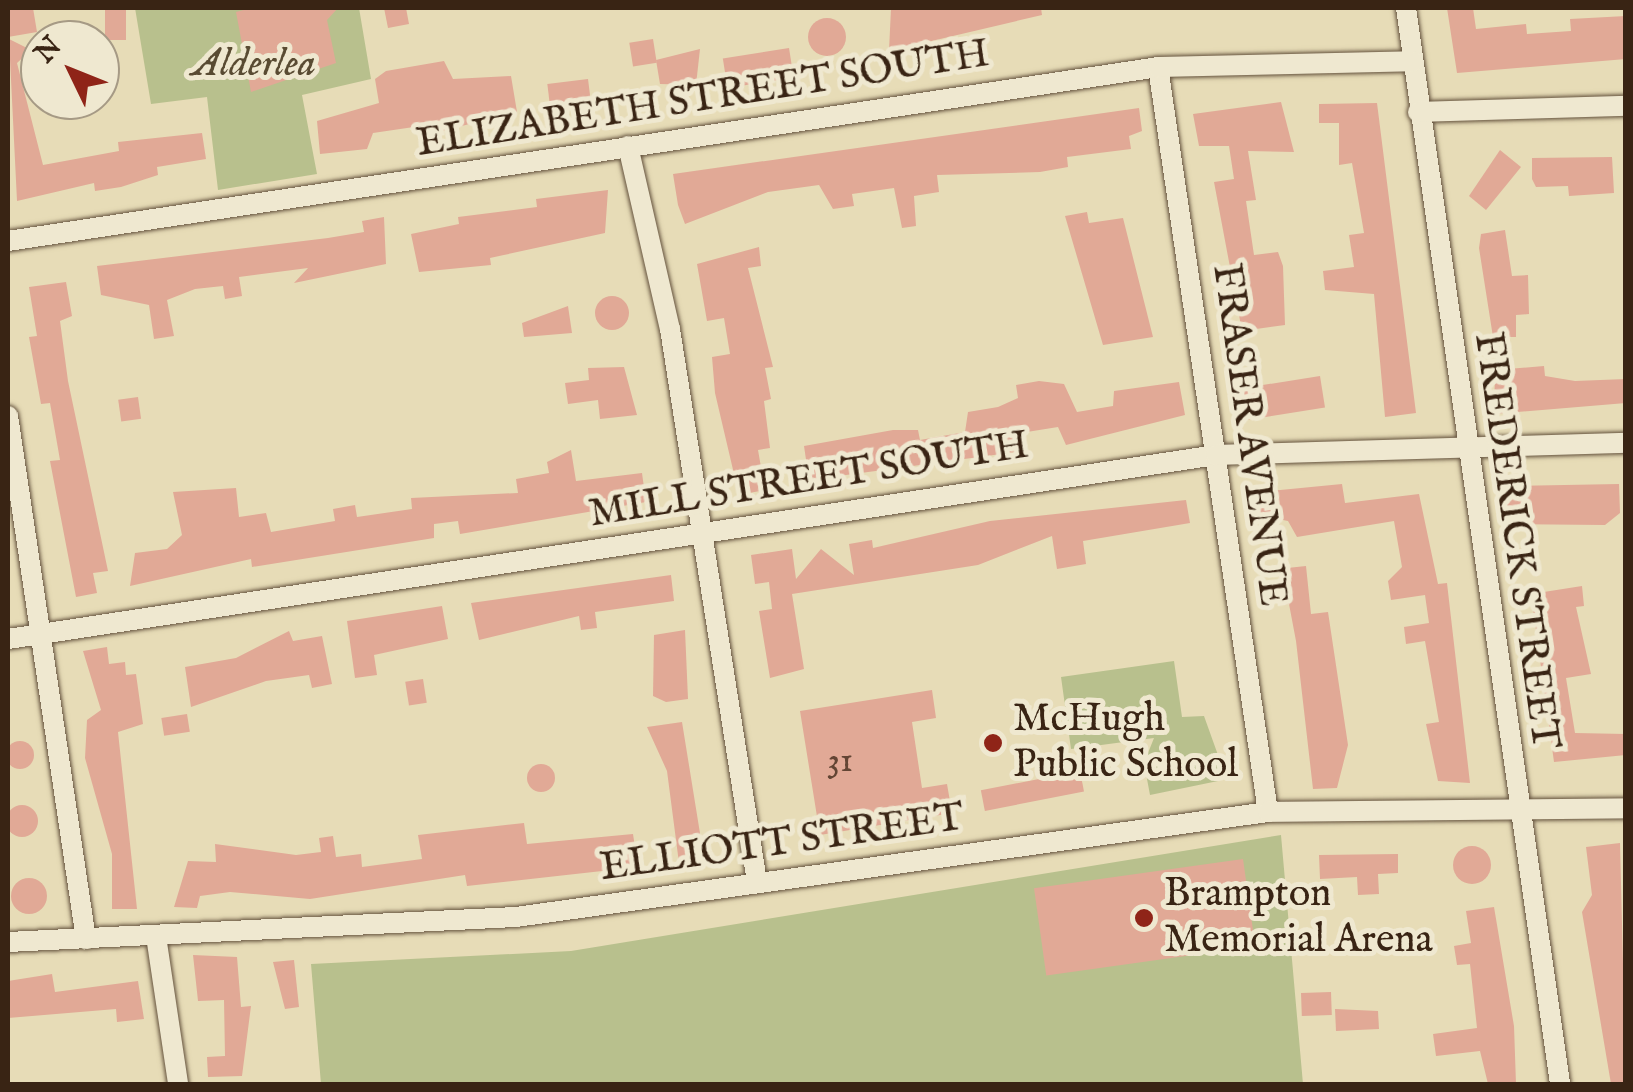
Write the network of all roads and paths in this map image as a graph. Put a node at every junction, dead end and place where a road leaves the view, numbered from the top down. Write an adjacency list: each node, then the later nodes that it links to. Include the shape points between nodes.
1 (1406, 8): 2 (street, FREDERICK STREET)
2 (1412, 61): 3 (street, ELIZABETH STREET SOUTH); 5 (street, FREDERICK STREET)
3 (1158, 67): 6 (street, ELIZABETH STREET SOUTH); 11 (street, FRASER AVENUE)
4 (1626, 106): 5 (street)
5 (1418, 112): 10 (street, FREDERICK STREET)
6 (628, 146): 7 (street, ELIZABETH STREET SOUTH); 12 (street, via 670,328)
7 (8, 241)
8 (8, 416): 13 (street)
9 (1626, 443): 10 (street, MILL STREET SOUTH)
10 (1467, 446): 11 (street, MILL STREET SOUTH); 15 (street, FREDERICK STREET)
11 (1216, 455): 12 (street, MILL STREET SOUTH); 17 (street, FRASER AVENUE)
12 (696, 533): 13 (street, MILL STREET SOUTH); 18 (street)
13 (40, 634): 14 (street, MILL STREET SOUTH); 20 (street)
14 (8, 639)
15 (1518, 808): 16 (street, ELLIOTT STREET); 17 (street, ELLIOTT STREET); 23 (street, FREDERICK STREET)
16 (1626, 808)
17 (1268, 812): 18 (street, ELLIOTT STREET)
18 (756, 882): 19 (street, ELLIOTT STREET, via 516,917)
19 (156, 936): 20 (street, ELLIOTT STREET); 22 (street)
20 (86, 938): 21 (street, ELLIOTT STREET)
21 (8, 942)
22 (178, 1084)
23 (1560, 1084)

